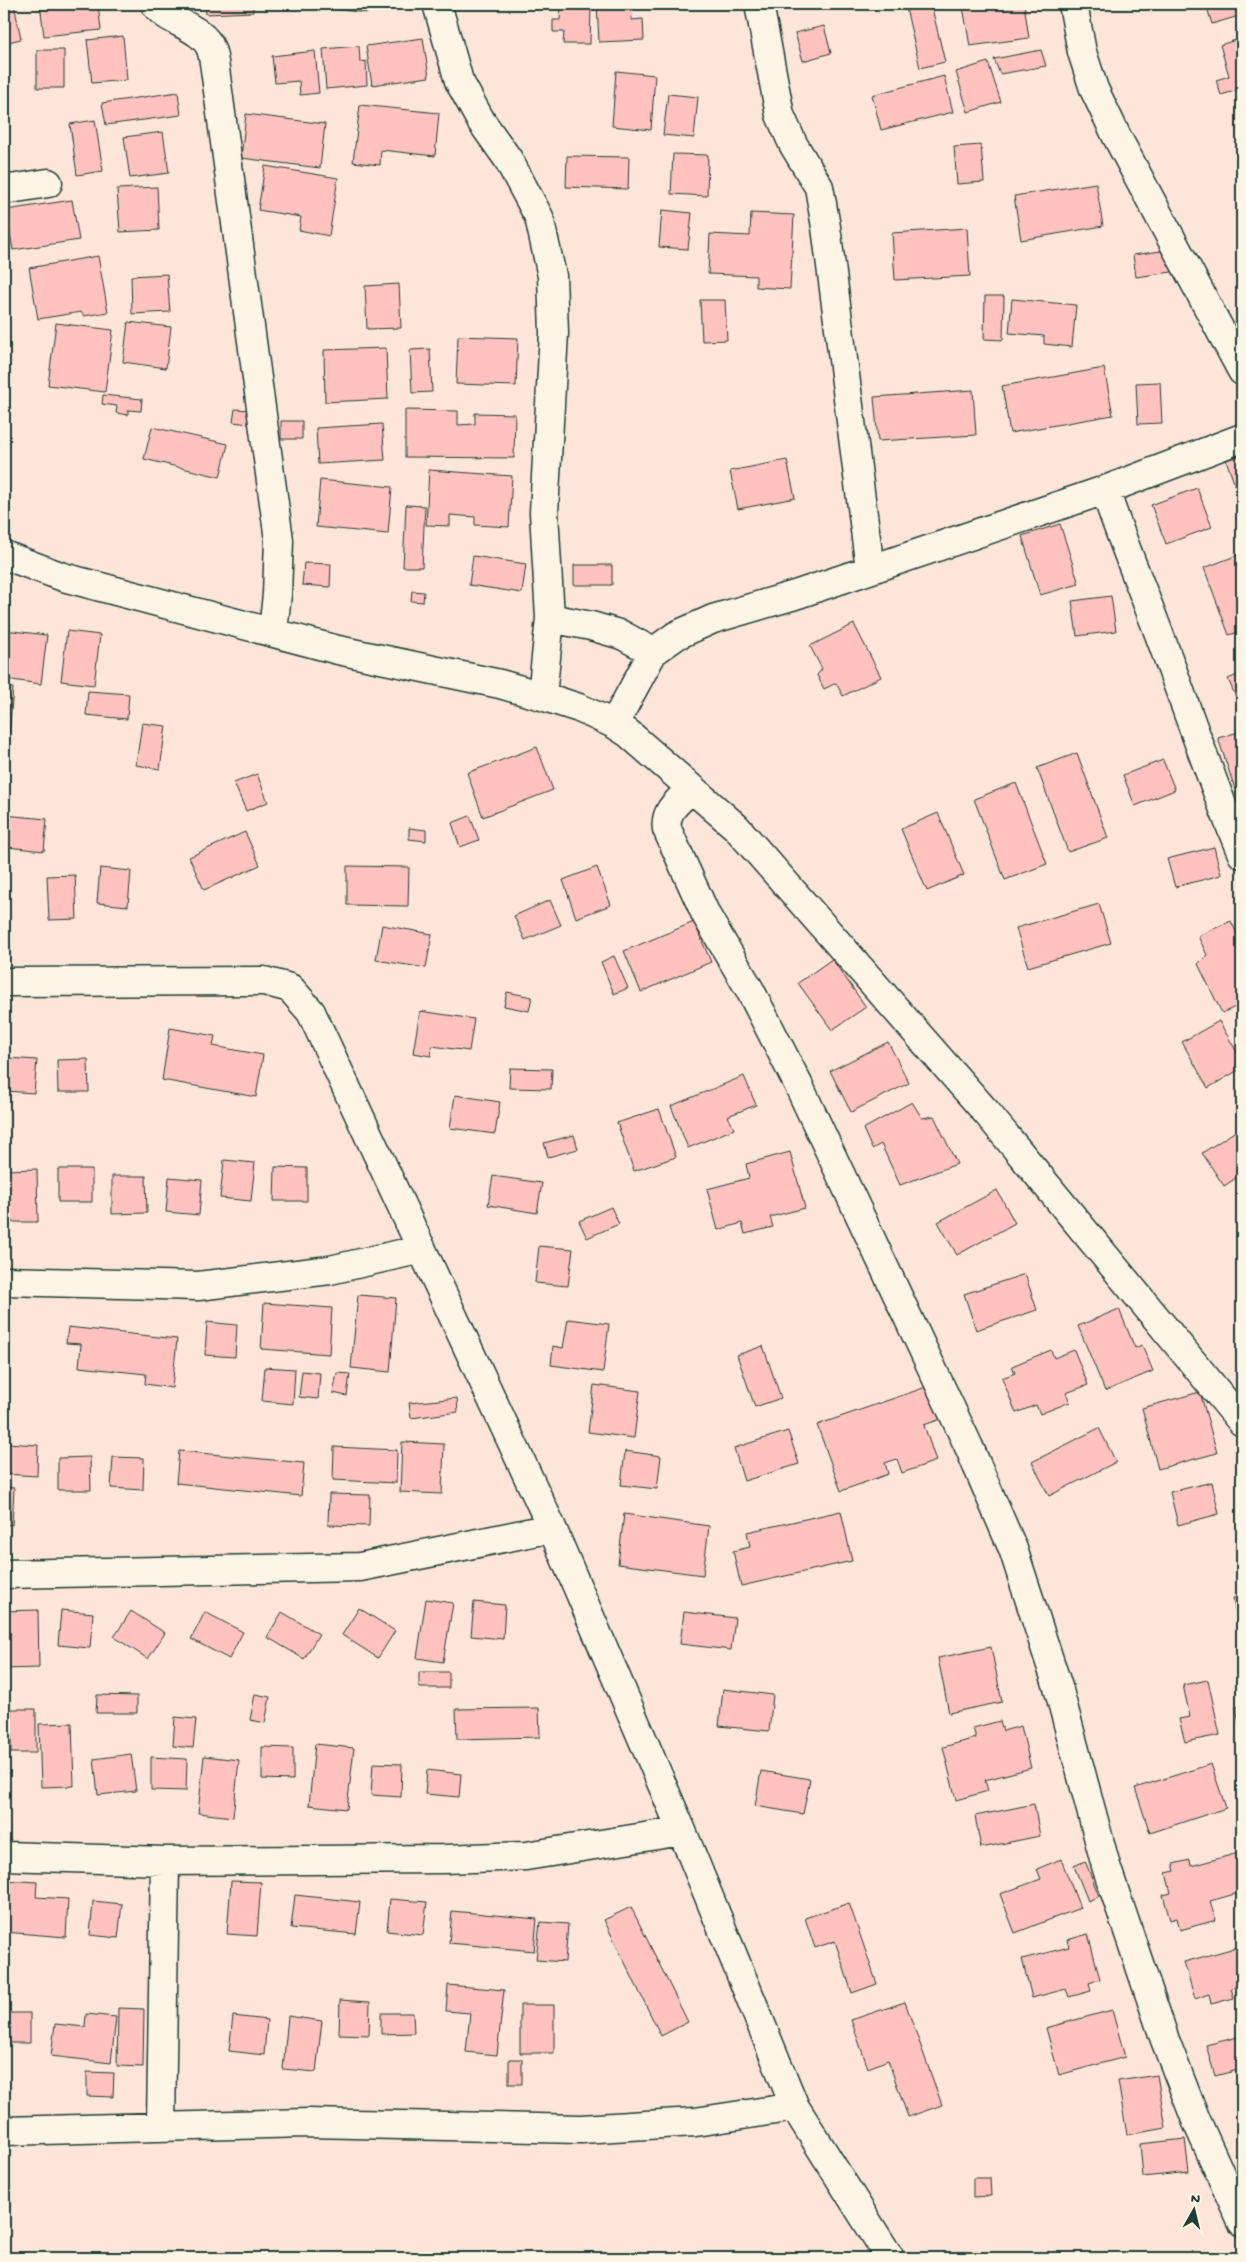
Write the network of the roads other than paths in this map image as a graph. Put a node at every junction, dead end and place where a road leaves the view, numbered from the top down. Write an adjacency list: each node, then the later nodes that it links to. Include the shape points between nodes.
1 (155, 4): 13 (street, via 159,11 200,35 210,47 215,69 279,540 278,594)
2 (437, 4): 12 (street, via 459,81 481,121 508,159 539,217 552,276 554,333 544,512)
3 (759, 4): 11 (street, via 780,115 819,188)
4 (1073, 4): 7 (street, via 1082,52 1094,89)
5 (48, 183): 6 (street)
6 (4, 190)
7 (1242, 371)
8 (1242, 438): 9 (street)
9 (1105, 490): 11 (street); 18 (street, via 1220,804)
10 (4, 555): 13 (street, via 63,577)
11 (870, 569): 14 (street, via 713,619 678,635)
12 (550, 618): 14 (street, via 622,635); 15 (street)
13 (272, 632): 15 (street)
14 (653, 652): 16 (street)
15 (542, 696): 16 (street)
16 (614, 724): 17 (street)
17 (692, 788): 22 (street, via 736,827 987,1113); 31 (street, via 665,818 667,829 706,915 750,990 798,1084 1013,1549 1058,1687 1106,1866 1162,2031 1196,2120)
18 (1242, 854)
19 (4, 982): 20 (street, via 264,981 290,988 311,1012)
20 (422, 1248): 21 (street, via 330,1270 198,1286); 23 (street)
21 (4, 1281)
22 (1242, 1422)
23 (552, 1528): 24 (street, via 360,1567); 25 (street)
24 (4, 1574)
25 (682, 1831): 27 (street, via 526,1856); 28 (street)
26 (4, 1856): 27 (street)
27 (165, 1861): 29 (street)
28 (796, 2107): 29 (street, via 695,2122 582,2129 308,2123); 32 (street)
29 (161, 2126): 30 (street)
30 (4, 2131)
31 (1242, 2222)
32 (890, 2258)

